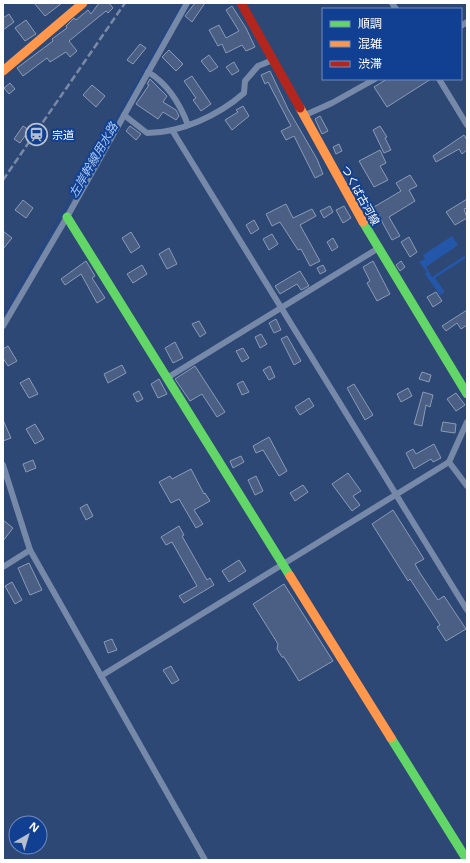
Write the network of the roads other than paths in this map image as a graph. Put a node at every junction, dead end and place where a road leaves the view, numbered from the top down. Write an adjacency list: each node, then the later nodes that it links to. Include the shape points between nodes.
1 (83, 3): 5 (street)
2 (187, 3): 6 (street)
3 (241, 3): 4 (street, つくば古河線)
4 (273, 60): 10 (street, つくば古河線); 11 (street, via 258,66 245,82 244,93 237,99)
5 (3, 71)
6 (148, 72): 9 (street); 11 (street, via 169,91)
7 (373, 80): 10 (street)
8 (440, 80): 12 (street)
9 (124, 115): 13 (street, via 147,133); 14 (street)
10 (303, 116): 15 (street, つくば古河線)
11 (188, 125): 13 (street)
12 (467, 125)
13 (172, 130): 16 (street)
14 (67, 217): 17 (street); 18 (street)
15 (377, 249): 16 (street); 19 (street, つくば古河線)
16 (281, 308): 18 (street); 24 (street)
17 (3, 326)
18 (167, 378): 26 (street)
19 (467, 394)
20 (467, 422): 21 (street)
21 (449, 462): 23 (street); 24 (street)
22 (3, 465): 25 (street)
23 (467, 486)
24 (395, 494): 26 (street); 28 (street)
25 (30, 550): 27 (street); 29 (street)
26 (282, 564): 29 (street); 31 (street)
27 (3, 567)
28 (467, 610)
29 (101, 676): 30 (street)
30 (205, 860)
31 (467, 860)

